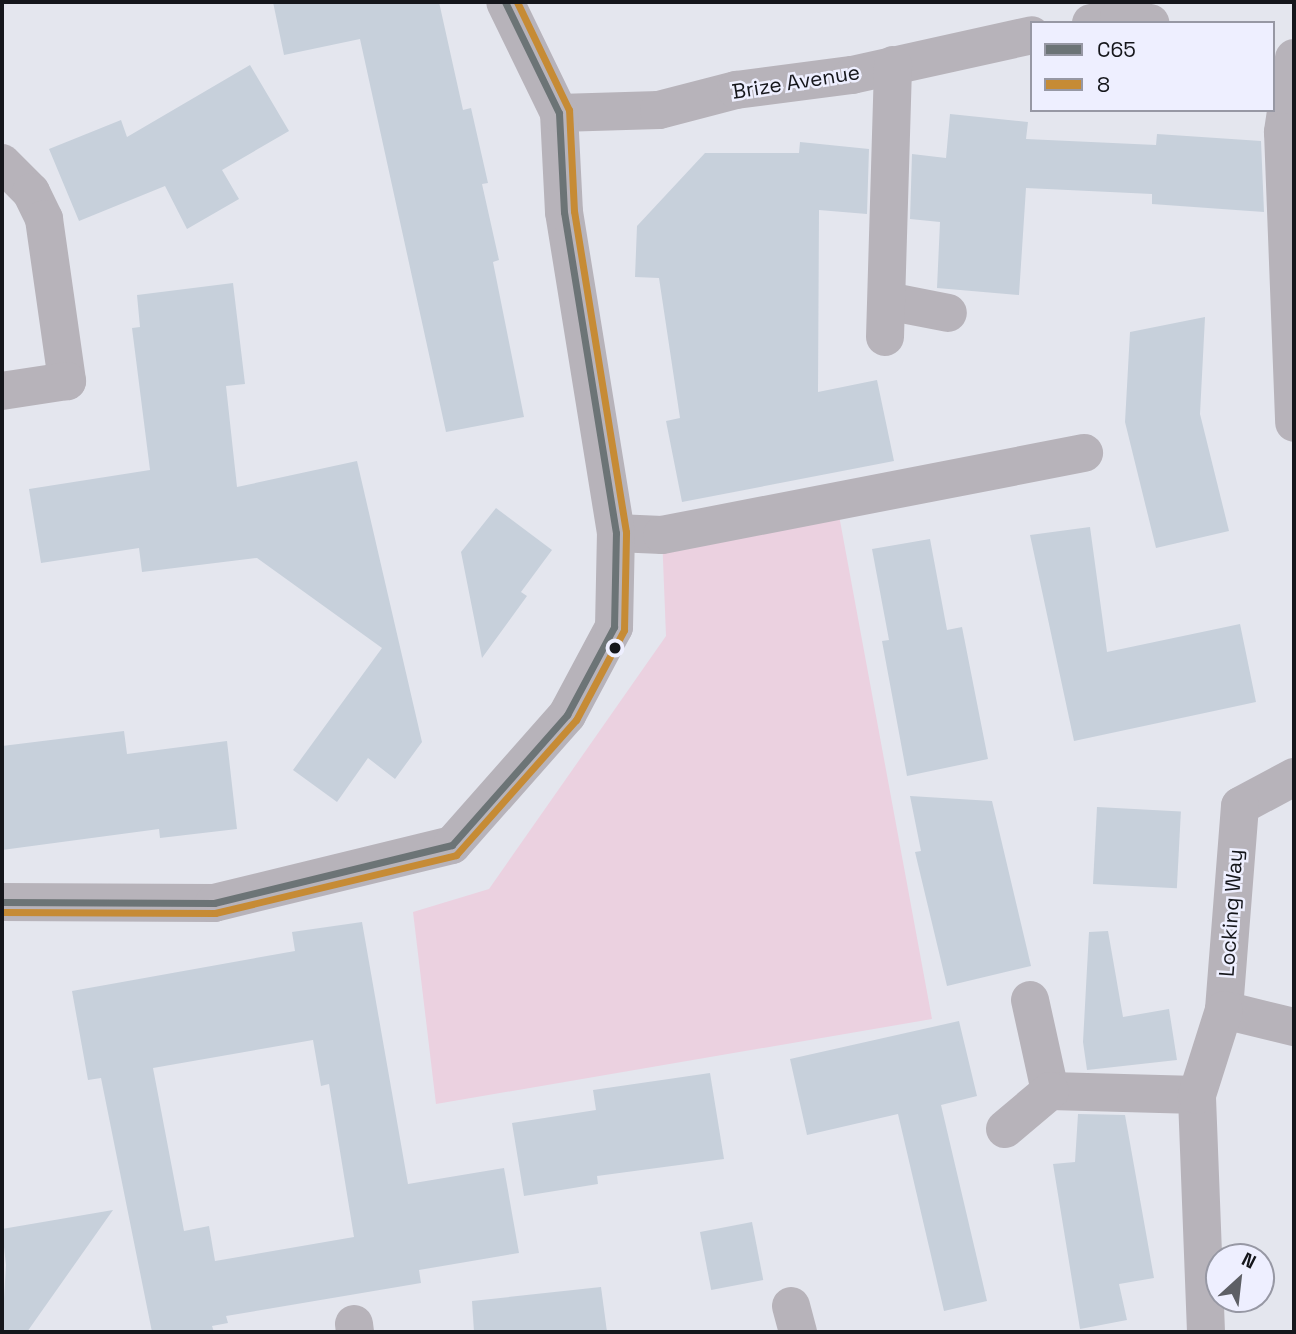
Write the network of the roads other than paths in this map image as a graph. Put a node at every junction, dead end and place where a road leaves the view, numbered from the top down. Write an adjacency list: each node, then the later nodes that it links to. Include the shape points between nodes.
1 (505, 2): 7 (street)
2 (1030, 36): 6 (street, Brize Avenue)
3 (1275, 48): 4 (street)
4 (1294, 52)
5 (1294, 58): 11 (street, via 1283,132)
6 (893, 65): 7 (street, Brize Avenue, via 736,90 659,110); 9 (street, via 886,319)
7 (559, 113): 13 (street, via 564,212)
8 (2, 163): 10 (street, via 31,192 44,219 67,381)
9 (948, 313)
10 (2, 391)
11 (1294, 423)
12 (1084, 453): 13 (street, via 662,535)
13 (616, 533): 15 (street, via 614,626 567,715 452,845 214,903)
14 (1294, 777): 17 (street, Locking Way, via 1240,806)
15 (2, 902)
16 (1030, 1000): 19 (street)
17 (1224, 1010): 18 (street); 20 (street)
18 (1294, 1027)
19 (1050, 1091): 20 (street); 21 (street)
20 (1197, 1095): 22 (street)
21 (1005, 1129)
22 (1206, 1332)

